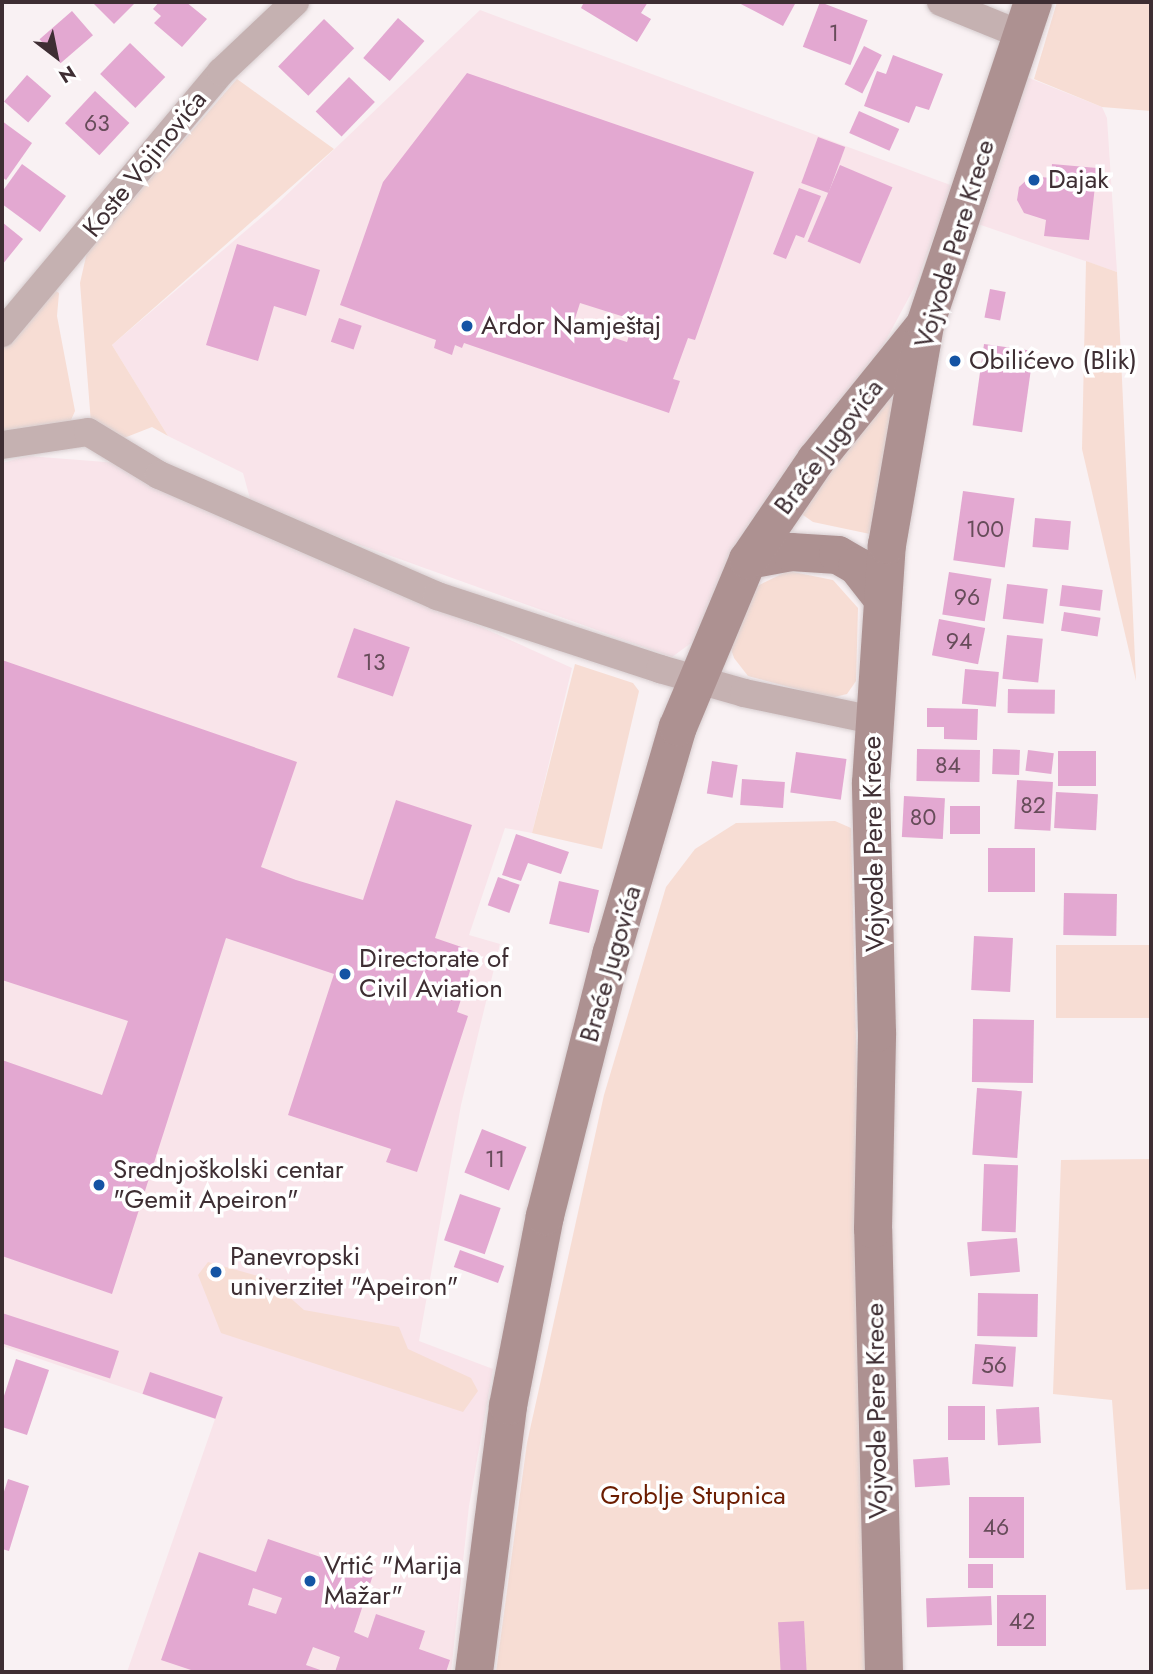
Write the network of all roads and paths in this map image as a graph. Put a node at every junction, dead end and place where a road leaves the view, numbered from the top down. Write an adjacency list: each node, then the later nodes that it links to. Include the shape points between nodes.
1 (295, 2): 5 (street, Koste Vojinovića, via 221,72)
2 (941, 2): 3 (street)
3 (1027, 18): 4 (street, Vojvode Pere Krece)
4 (925, 325): 7 (street, Braće Jugovića, via 796,487); 8 (street, Vojvode Pere Krece)
5 (2, 333)
6 (2, 445): 9 (street, via 88,432 159,475 397,580)
7 (748, 560): 8 (street, via 791,552 838,555 857,566); 9 (street, Braće Jugovića)
8 (882, 598): 10 (street, Vojvode Pere Krece)
9 (698, 680): 10 (street); 11 (street, Braće Jugovića, via 678,727 612,952 545,1216 508,1406)
10 (873, 720): 12 (street, Vojvode Pere Krece, via 877,1033 873,1229)
11 (474, 1672)
12 (884, 1672)

